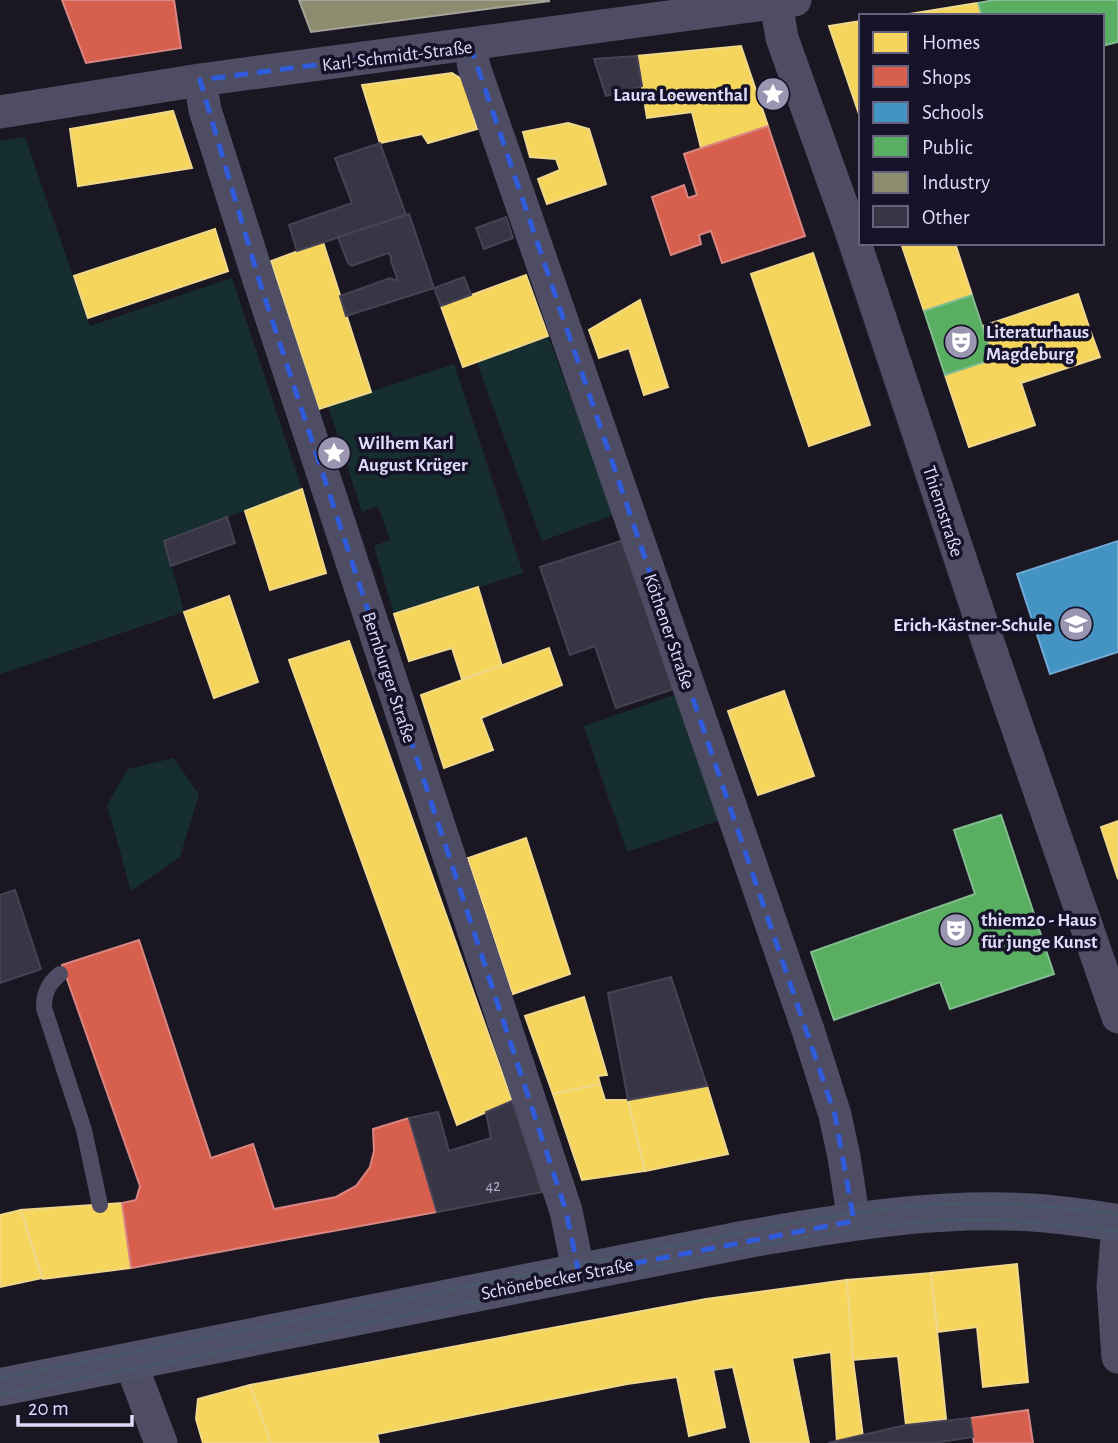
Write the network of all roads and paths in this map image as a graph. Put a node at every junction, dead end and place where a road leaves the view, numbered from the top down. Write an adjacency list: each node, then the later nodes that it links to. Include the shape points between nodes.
1 (786, 1): 2 (street, Karl-Schmidt-Straße); 6 (street, Thiemstraße, via 782,38)
2 (470, 46): 3 (street, Karl-Schmidt-Straße); 8 (street, Köthener Straße, via 808,1030 835,1115)
3 (200, 80): 4 (street, Karl-Schmidt-Straße); 10 (street, Bernburger Straße, via 205,110 258,280 566,1211)
4 (0, 113)
5 (60, 974): 7 (lane, via 44,995 44,1008 84,1130)
6 (1118, 1016)
7 (100, 1205)
8 (854, 1221): 9 (main road, Schönebecker Straße, via 995,1212); 10 (main road, Schönebecker Straße)
9 (1118, 1224): 11 (street, via 1113,1286)
10 (579, 1274): 12 (main road, Schönebecker Straße)
11 (1118, 1357)
12 (130, 1362): 13 (main road, Schönebecker Straße); 14 (street)
13 (0, 1387)
14 (161, 1443)

